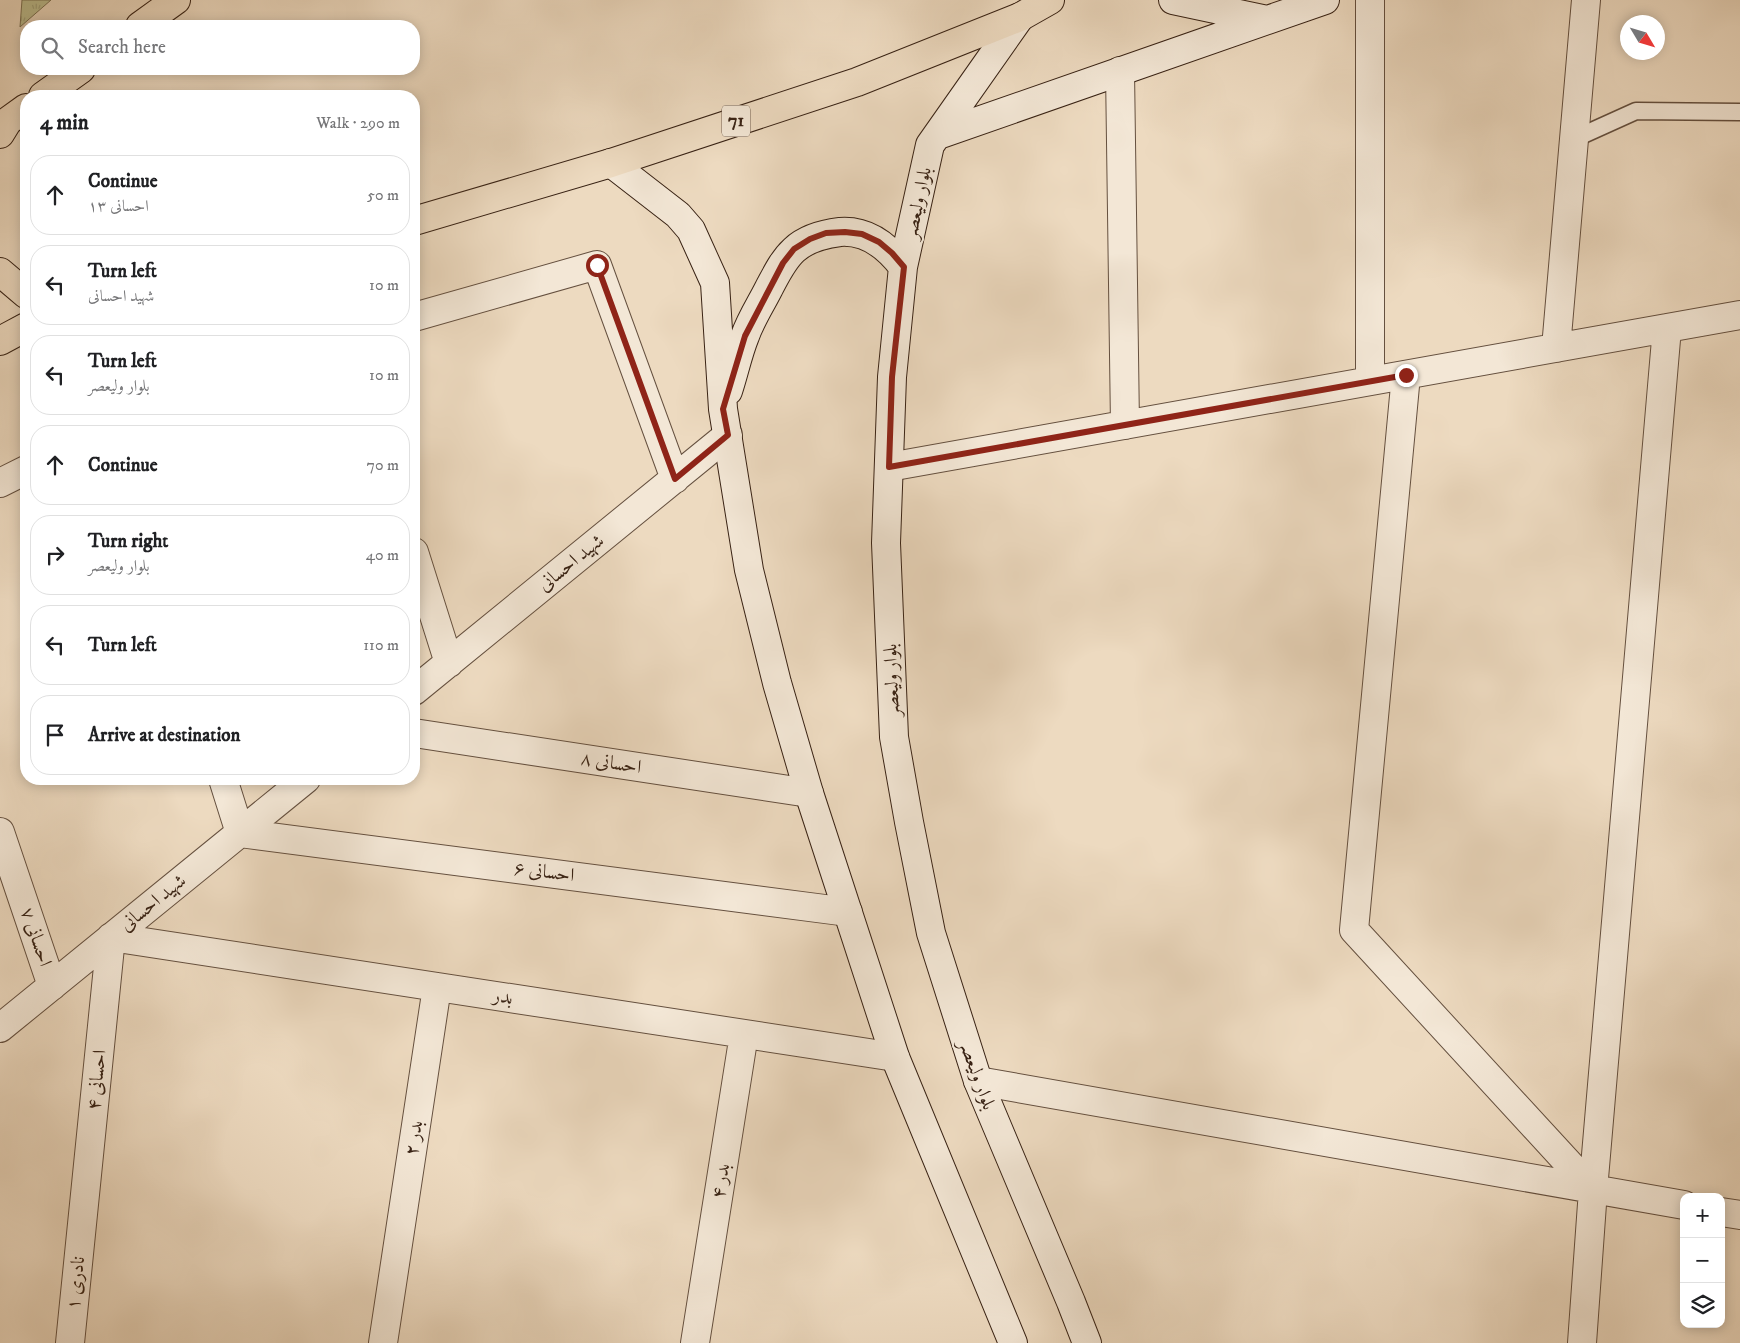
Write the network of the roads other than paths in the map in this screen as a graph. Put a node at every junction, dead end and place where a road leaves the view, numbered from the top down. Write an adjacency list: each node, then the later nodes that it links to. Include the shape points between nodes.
1 (176, 0): 8 (highway)
2 (1050, 0): 7 (highway, 71)
3 (1173, 0): 9 (street)
4 (1325, 0): 9 (street)
5 (1370, 0): 28 (street)
6 (1586, 0): 15 (street)
7 (1020, 17): 14 (street, بلوار ولیعصر); 16 (highway, 71, via 857,82)
8 (148, 20)
9 (1268, 20): 10 (street)
10 (1120, 71): 14 (street); 30 (street)
11 (73, 75): 12 (highway)
12 (51, 90)
13 (1740, 112): 15 (lane, via 1636,111)
14 (938, 134): 18 (street, بلوار ولیعصر, via 930,145)
15 (1574, 139): 26 (street)
16 (611, 163): 17 (highway, 71); 29 (street, via 678,215 704,256 715,283)
17 (420, 219)
18 (904, 267): 29 (street, via 879,242 862,234 826,233 794,249 783,263 745,336); 32 (street, بلوار ولیعصر, via 892,377)
19 (0, 272): 20 (highway)
20 (20, 289)
21 (420, 315): 34 (street, via 597,265)
22 (1740, 315): 23 (street)
23 (1667, 328): 26 (street); 53 (street)
24 (20, 330): 25 (highway)
25 (0, 341)
26 (1556, 348): 27 (street)
27 (1406, 375): 28 (street); 53 (street, via 1354,930)
28 (1370, 382): 30 (street)
29 (723, 409): 31 (street)
30 (1125, 425): 32 (street)
31 (728, 435): 34 (street, شهید احسانی); 42 (street, via 750,570 777,683)
32 (889, 467): 52 (street, بلوار ولیعصر, via 886,543 894,738 931,933)
33 (20, 473): 35 (street)
34 (675, 479): 37 (street, شهید احسانی)
35 (0, 483)
36 (420, 571): 37 (street)
37 (449, 663): 38 (street, شهید احسانی)
38 (420, 686)
39 (420, 734): 42 (street, احسانی ۸)
40 (226, 785): 44 (street)
41 (299, 785): 44 (street, شهید احسانی)
42 (809, 793): 45 (street)
43 (0, 832): 47 (street, احسانی ۷)
44 (240, 833): 45 (street, احسانی ۶); 46 (street, شهید احسانی)
45 (848, 912): 51 (street)
46 (111, 937): 47 (street, شهید احسانی); 48 (street, بدر); 57 (street, احسانی ۴)
47 (52, 986): 49 (street, شهید احسانی)
48 (437, 987): 50 (street, بدر); 60 (street, بدر ۲)
49 (0, 1028)
50 (744, 1034): 51 (street, بدر); 58 (street, بدر ۴)
51 (895, 1057): 61 (street)
52 (978, 1082): 53 (street); 62 (street, بلوار ولیعصر)
53 (1593, 1190): 54 (street); 63 (street)
54 (1680, 1204)
55 (1725, 1213): 56 (street)
56 (1740, 1215)
57 (82, 1224): 59 (street, نادری ۱)
58 (696, 1336)
59 (70, 1343)
60 (383, 1343)
61 (1013, 1343)
62 (1087, 1343)
63 (1582, 1343)

